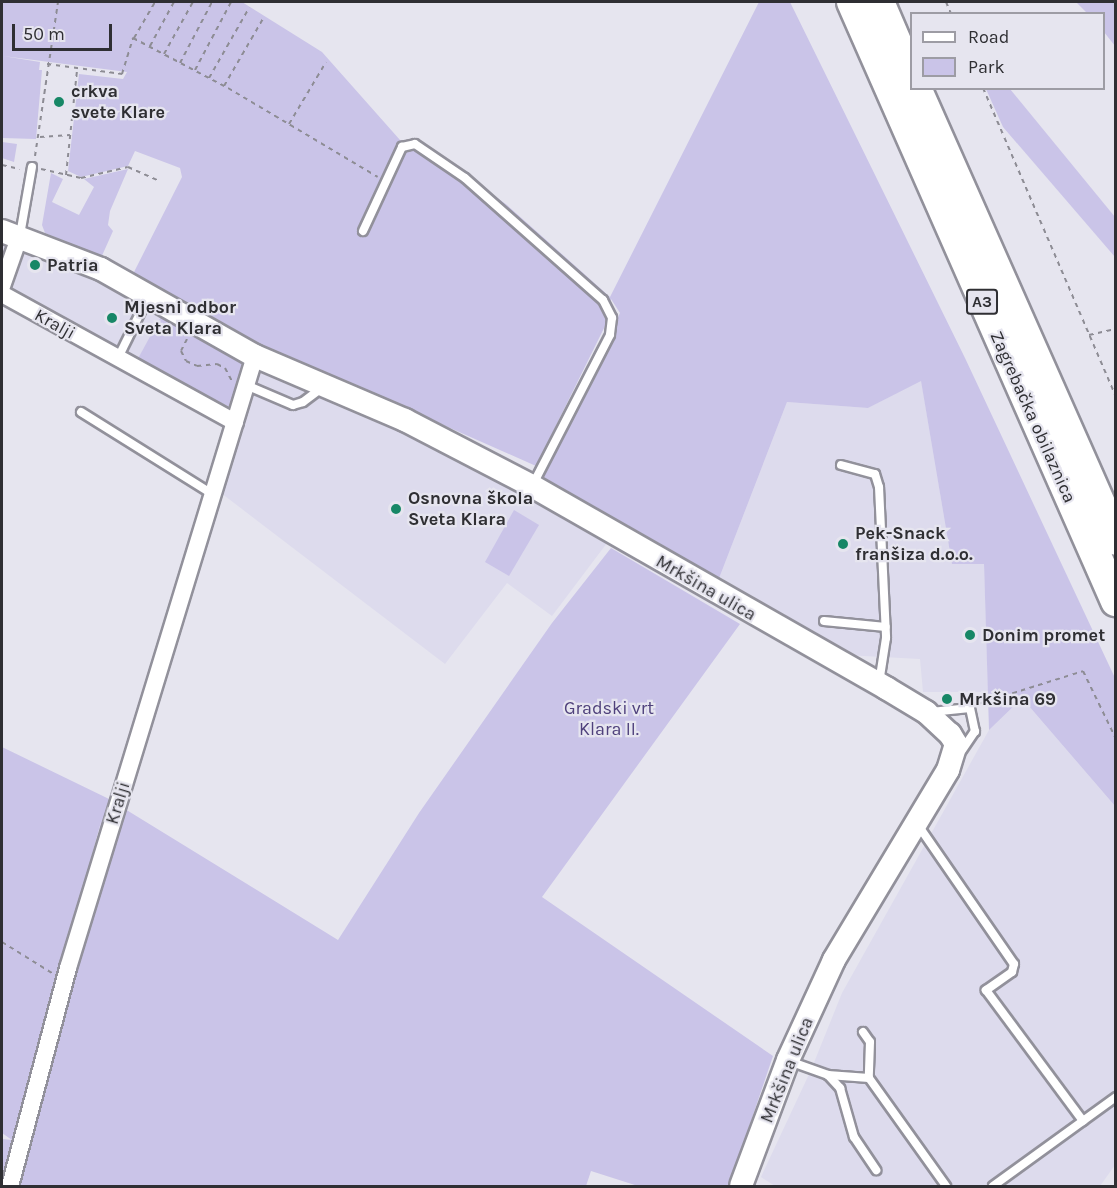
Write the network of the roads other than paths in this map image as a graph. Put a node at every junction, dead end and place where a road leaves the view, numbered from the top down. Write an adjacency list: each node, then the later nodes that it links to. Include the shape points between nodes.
1 (852, 2): 21 (highway, Zagrebačka obilaznica / A3)
2 (879, 2): 3 (highway)
3 (910, 74)
4 (917, 90): 20 (highway, Zagrebačka obilaznica / A3)
5 (32, 169): 7 (lane)
6 (363, 231): 18 (lane, via 402,147 415,144 483,194 603,300 612,318 609,335)
7 (11, 233): 8 (street); 10 (street, Mrkšina ulica, via 77,257)
8 (2, 286)
9 (2, 294): 12 (street, Kralji)
10 (149, 295): 11 (street, Mrkšina ulica); 12 (lane)
11 (255, 356): 13 (street, Mrkšina ulica); 14 (street, Kralji)
12 (118, 358): 16 (street, Kralji)
13 (323, 387): 14 (lane, via 293,405); 18 (street, Mrkšina ulica, via 405,420)
14 (245, 388): 16 (street, Kralji)
15 (81, 412): 19 (lane)
16 (235, 422): 19 (street, Kralji)
17 (841, 465): 23 (lane, via 865,469 875,474 877,480)
18 (532, 486): 24 (street, Mrkšina ulica)
19 (212, 494): 35 (street, Kralji, via 65,981)
20 (1116, 540)
21 (1116, 601)
22 (824, 621): 23 (lane)
23 (886, 627): 24 (lane)
24 (879, 684): 25 (street, Mrkšina ulica)
25 (926, 712): 26 (street, Mrkšina ulica, via 944,726 956,744); 26 (lane, via 970,708 975,731)
26 (948, 770): 27 (street, Mrkšina ulica)
27 (916, 822): 29 (street, Mrkšina ulica, via 843,942); 33 (lane, via 1014,964 1012,972 986,990)
28 (863, 1032): 31 (lane, via 870,1042)
29 (788, 1060): 30 (lane); 36 (street, Mrkšina ulica)
30 (828, 1075): 31 (lane); 34 (lane, via 840,1088 854,1137)
31 (869, 1078): 37 (lane)
32 (1116, 1097): 33 (lane)
33 (1083, 1121): 38 (lane)
34 (876, 1170)
35 (10, 1186)
36 (741, 1186)
37 (946, 1186)
38 (993, 1186)

